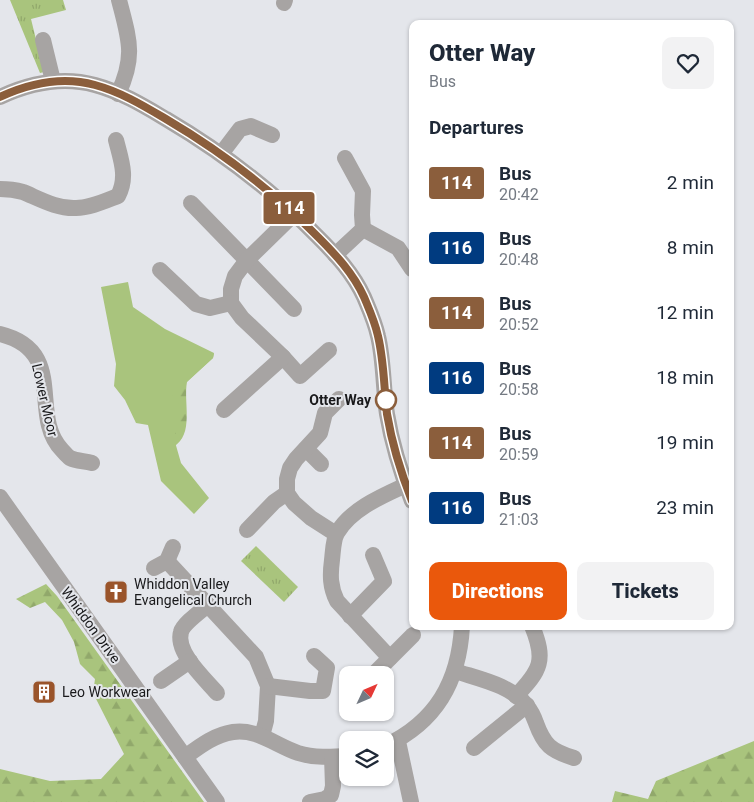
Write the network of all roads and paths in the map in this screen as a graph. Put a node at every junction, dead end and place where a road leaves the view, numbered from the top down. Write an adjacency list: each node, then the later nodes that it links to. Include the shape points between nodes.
1 (119, 0): 4 (street, via 130,50 129,68)
2 (43, 40): 3 (street)
3 (54, 81): 4 (street, via 95,85); 5 (street)
4 (118, 94): 8 (street)
5 (0, 97)
6 (272, 136): 8 (street, via 250,126 240,129)
7 (116, 140): 10 (street, via 124,169 123,186 118,196 76,208)
8 (221, 154): 12 (street)
9 (346, 158): 13 (street, via 363,191)
10 (0, 189)
11 (191, 203): 15 (street)
12 (295, 213): 14 (street); 15 (street)
13 (363, 229): 14 (street); 16 (street, via 398,248)
14 (335, 255): 28 (street, via 352,274 378,335 391,437)
15 (247, 260): 18 (street, via 235,276); 19 (street)
16 (409, 264)
17 (160, 270): 18 (street, via 196,304 210,308)
18 (231, 303): 22 (street)
19 (294, 309)
20 (0, 334): 26 (street, Lower Moor, via 27,347 41,366 49,425 55,444 69,458)
21 (328, 350): 22 (street, via 300,376)
22 (283, 357): 24 (street)
23 (339, 399): 25 (street, via 325,412 320,433)
24 (224, 410)
25 (306, 449): 27 (street); 29 (street, via 290,468)
26 (92, 463)
27 (321, 464)
28 (406, 485): 30 (street); 33 (street, via 360,508)
29 (287, 493): 32 (street); 33 (street, via 302,512)
30 (409, 493)
31 (0, 497): 55 (street, Whiddon Drive)
32 (248, 530)
33 (336, 534): 37 (street, via 330,580 337,601)
34 (373, 555): 37 (street, via 384,581)
35 (165, 558): 36 (street)
36 (208, 605): 43 (street, via 181,631 180,643); 47 (street, via 256,657)
37 (350, 616): 42 (street)
38 (462, 630): 45 (street)
39 (534, 630): 49 (street, via 540,646 540,659)
40 (413, 635): 42 (street)
41 (314, 656): 47 (street, via 327,668 323,691)
42 (390, 658): 44 (street)
43 (190, 661): 46 (street); 48 (street)
44 (382, 666)
45 (455, 670): 49 (street, via 498,685); 51 (street, via 442,698 431,712 415,728)
46 (160, 681)
47 (268, 686): 50 (street)
48 (217, 694)
49 (521, 701): 53 (street); 56 (street, via 545,742 559,753)
50 (262, 736): 54 (street, via 300,754); 55 (street, via 233,732 213,738)
51 (394, 741)
52 (394, 745): 60 (street, via 399,746)
53 (474, 748)
54 (339, 756)
55 (185, 757): 58 (street, Whiddon Drive)
56 (574, 758)
57 (339, 760): 59 (street, via 331,795)
58 (216, 802)
59 (310, 802)
60 (411, 802)

